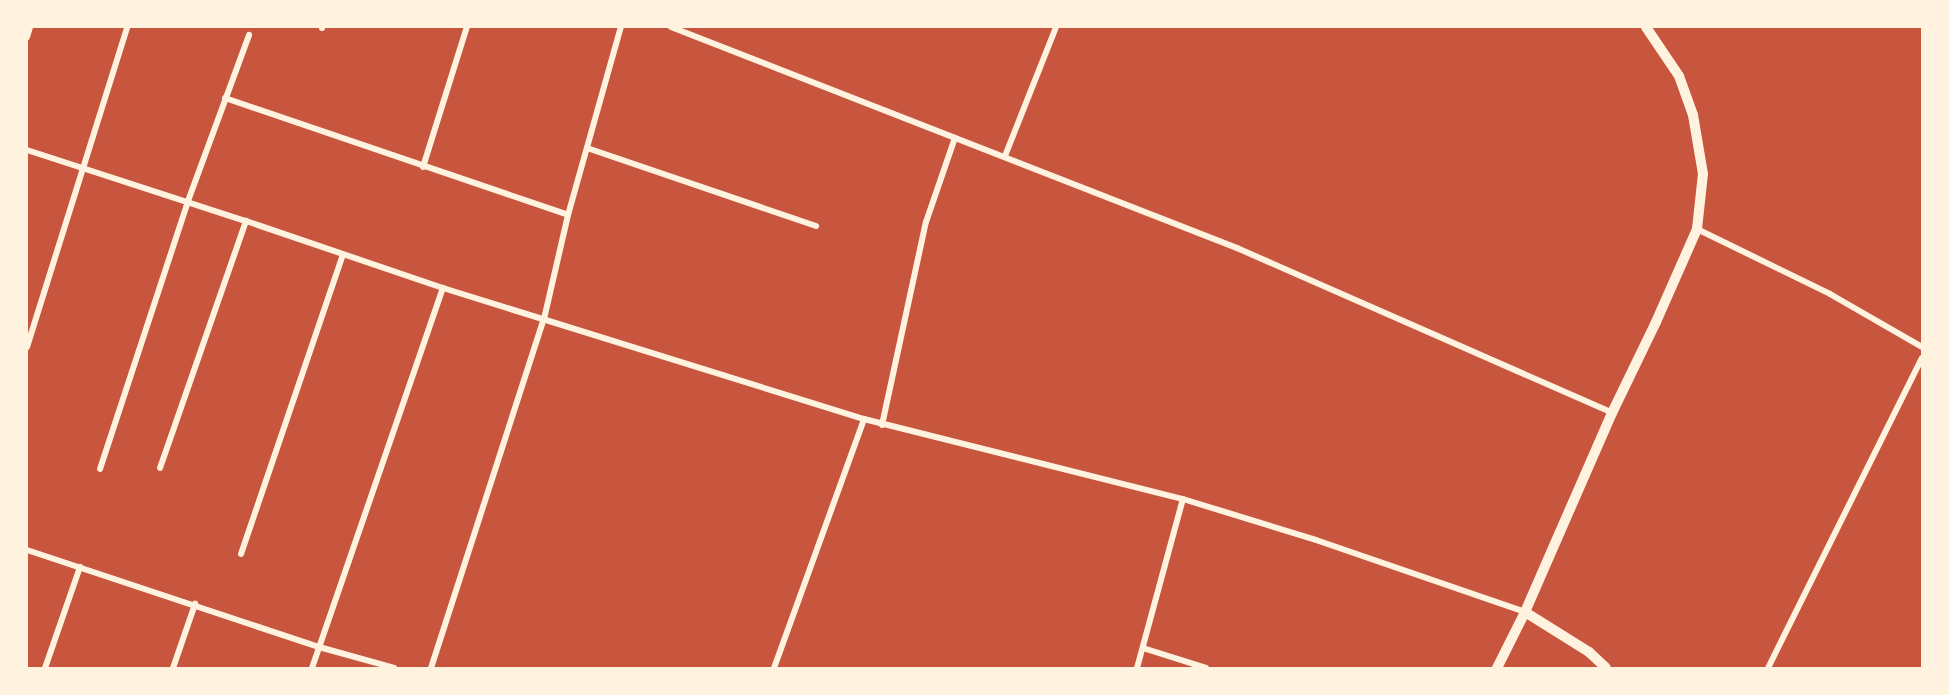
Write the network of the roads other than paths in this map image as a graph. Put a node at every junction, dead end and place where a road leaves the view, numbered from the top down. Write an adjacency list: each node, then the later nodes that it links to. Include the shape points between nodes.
1 (30, 27): 9 (street)
2 (127, 27): 16 (street)
3 (467, 27): 15 (street)
4 (621, 27): 12 (street)
5 (671, 27): 11 (street)
6 (1056, 27): 14 (street)
7 (1646, 27): 21 (street, via 1679,76 1693,115 1703,174)
8 (249, 35): 10 (street)
9 (27, 37)
10 (225, 98): 15 (street); 17 (street)
11 (955, 138): 14 (street); 30 (street, via 926,222)
12 (587, 148): 18 (street); 20 (street)
13 (27, 150): 16 (street)
14 (1005, 156): 28 (street, via 1237,248)
15 (423, 167): 18 (street)
16 (84, 169): 17 (street); 25 (street)
17 (188, 201): 19 (street); 32 (street)
18 (568, 215): 24 (street)
19 (246, 220): 22 (street); 31 (street)
20 (816, 226)
21 (1697, 229): 26 (street, via 1830,294); 28 (street)
22 (343, 255): 23 (street); 35 (street)
23 (443, 288): 24 (street); 39 (street)
24 (544, 319): 29 (street); 45 (street)
25 (27, 347)
26 (1922, 347)
27 (1922, 358): 51 (street)
28 (1612, 413): 38 (street)
29 (864, 419): 30 (street); 46 (street)
30 (882, 424): 33 (street)
31 (160, 468)
32 (100, 469)
33 (1183, 499): 38 (street); 40 (street)
34 (27, 550): 36 (street)
35 (241, 554)
36 (80, 567): 37 (street); 41 (street)
37 (195, 604): 39 (street); 42 (street)
38 (1525, 612): 49 (street); 50 (street, via 1589,652)
39 (319, 647): 43 (street); 44 (street)
40 (1143, 648): 47 (street); 48 (street)
41 (45, 668)
42 (173, 668)
43 (312, 668)
44 (394, 668)
45 (432, 668)
46 (774, 668)
47 (1137, 668)
48 (1206, 668)
49 (1497, 668)
50 (1606, 668)
51 (1768, 668)

